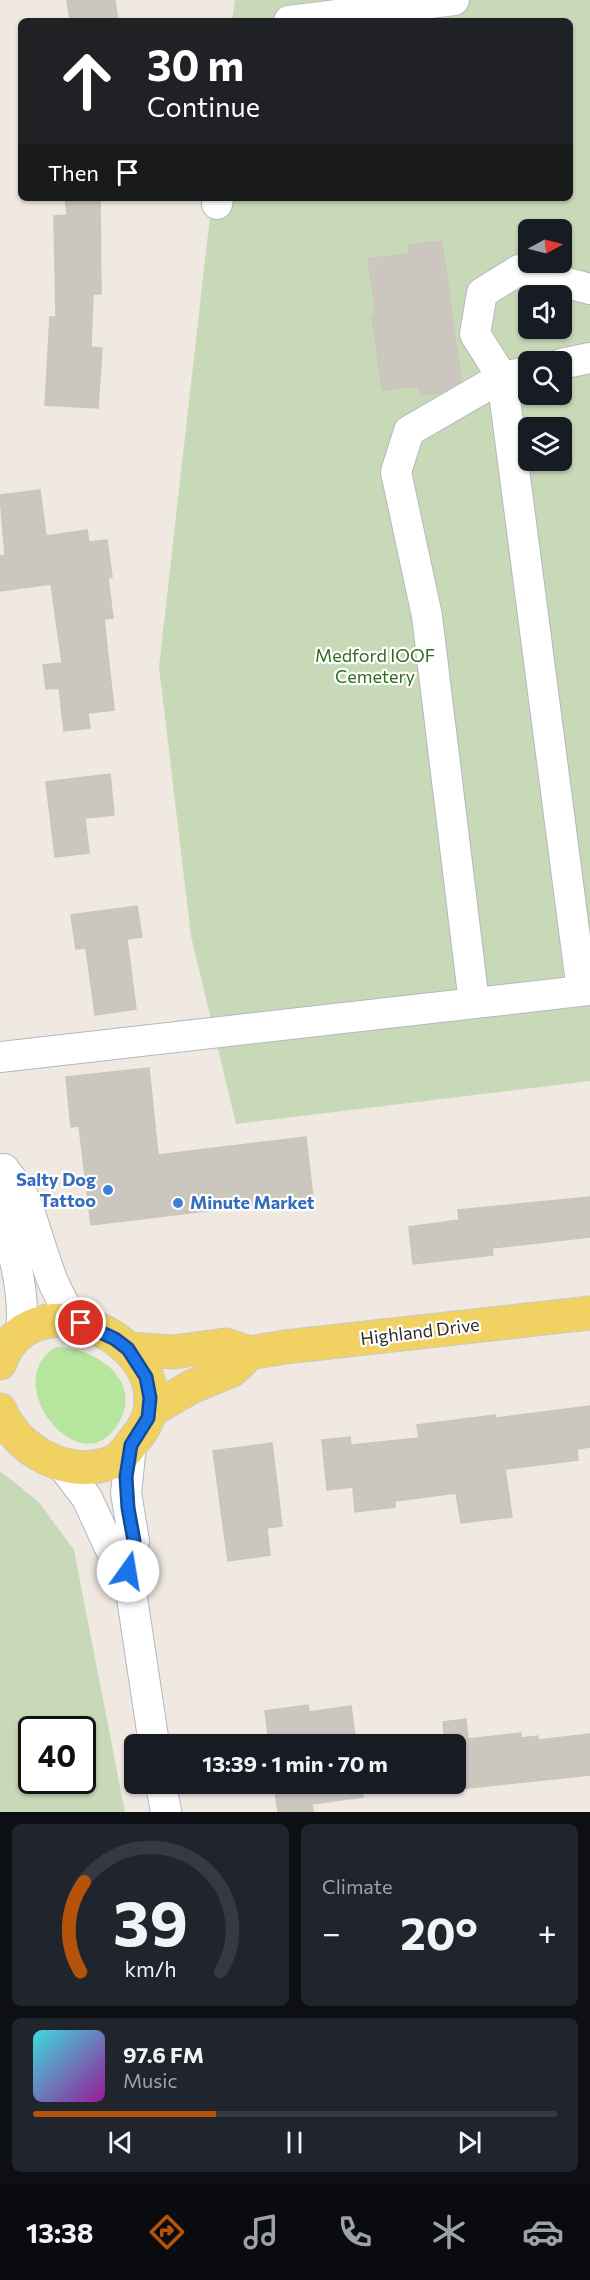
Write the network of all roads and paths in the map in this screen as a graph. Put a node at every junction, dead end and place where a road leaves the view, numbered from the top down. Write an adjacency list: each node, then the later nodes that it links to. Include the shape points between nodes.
1 (454, 0): 2 (street)
2 (313, 18)
3 (590, 289): 6 (street, via 519,270 482,293 475,334)
4 (590, 358): 5 (street)
5 (572, 362)
6 (515, 375): 7 (street); 8 (street, via 409,431 396,472 427,616)
7 (586, 990): 8 (street)
8 (474, 1004): 9 (street)
9 (0, 1057)
10 (1, 1169): 13 (street, via 22,1195 53,1285)
11 (0, 1204): 14 (street, via 21,1289)
12 (590, 1312): 16 (main road, Highland Drive)
13 (76, 1321): 14 (main road, via 44,1321); 15 (main road, via 101,1331)
14 (21, 1333): 17 (main road, via 12,1340)
15 (128, 1349): 16 (main road, Highland Drive, via 173,1352 226,1345); 18 (main road, via 146,1377)
16 (250, 1353): 18 (main road, via 232,1370 191,1387)
17 (0, 1363)
18 (150, 1411): 20 (main road)
19 (3, 1422): 21 (main road, via 28,1448)
20 (131, 1445): 21 (main road, via 114,1461 80,1467); 22 (street, via 126,1492 134,1541)
21 (61, 1464): 22 (street, via 87,1498 110,1548)
22 (128, 1571): 23 (street)
23 (152, 1734)
24 (163, 1794): 25 (street)
25 (166, 1812)

